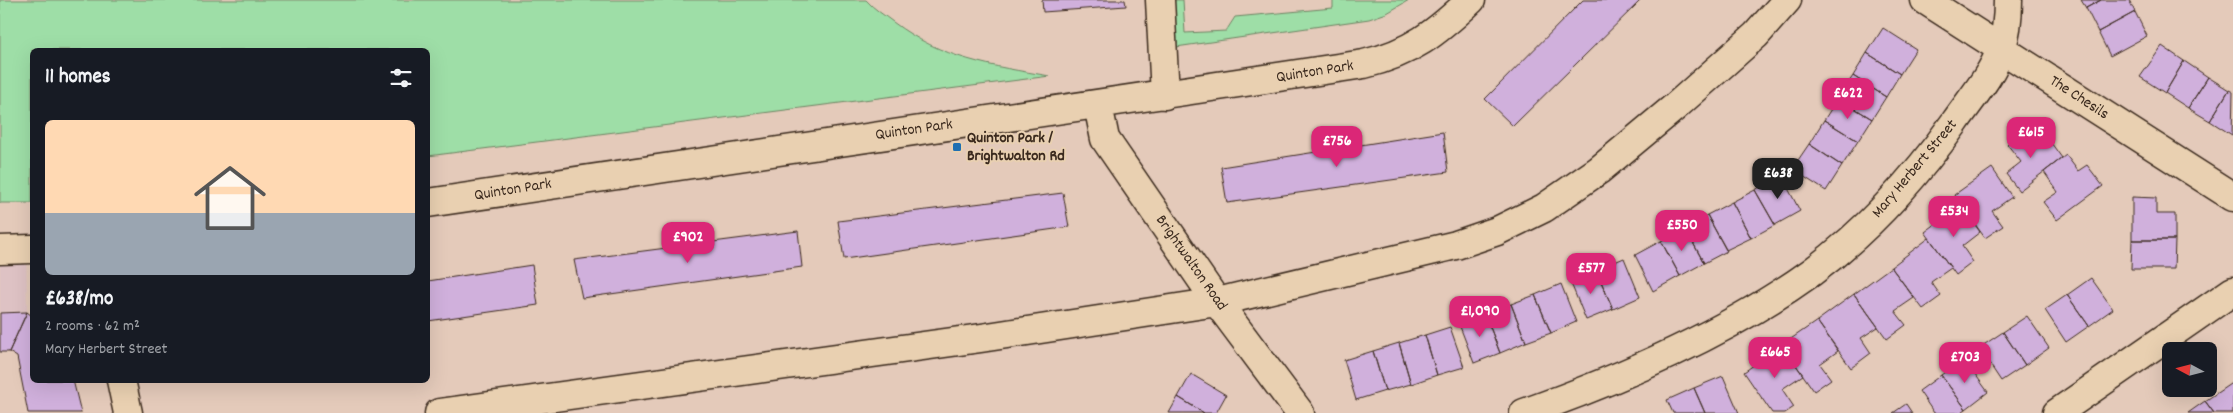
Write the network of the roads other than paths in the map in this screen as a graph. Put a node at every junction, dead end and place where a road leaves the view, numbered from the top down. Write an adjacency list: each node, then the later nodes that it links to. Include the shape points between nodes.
1 (1160, 0): 7 (street)
2 (1471, 0): 7 (street, Quinton Park, via 1421,43 1386,59)
3 (1787, 0): 14 (street, via 1756,34 1676,106 1599,170 1544,208 1497,231 1456,245)
4 (1925, 0): 6 (street, The Chesils)
5 (2008, 0): 6 (street, Mary Herbert Street)
6 (2001, 48): 9 (street, The Chesils); 19 (street, Mary Herbert Street, via 1982,84 1936,148 1894,198 1812,271 1766,303 1721,328)
7 (1166, 95): 8 (street, Quinton Park)
8 (1098, 105): 10 (street, Quinton Park, via 742,154); 14 (street, Brightwalton Road, via 1104,139)
9 (2233, 197)
10 (430, 203)
11 (30, 249): 12 (street)
12 (0, 250)
13 (2233, 292): 20 (street)
14 (1217, 302): 17 (street); 18 (street, Brightwalton Road)
15 (122, 383): 16 (street)
16 (128, 413)
17 (439, 413)
18 (1300, 413)
19 (1524, 413)
20 (2057, 413)

